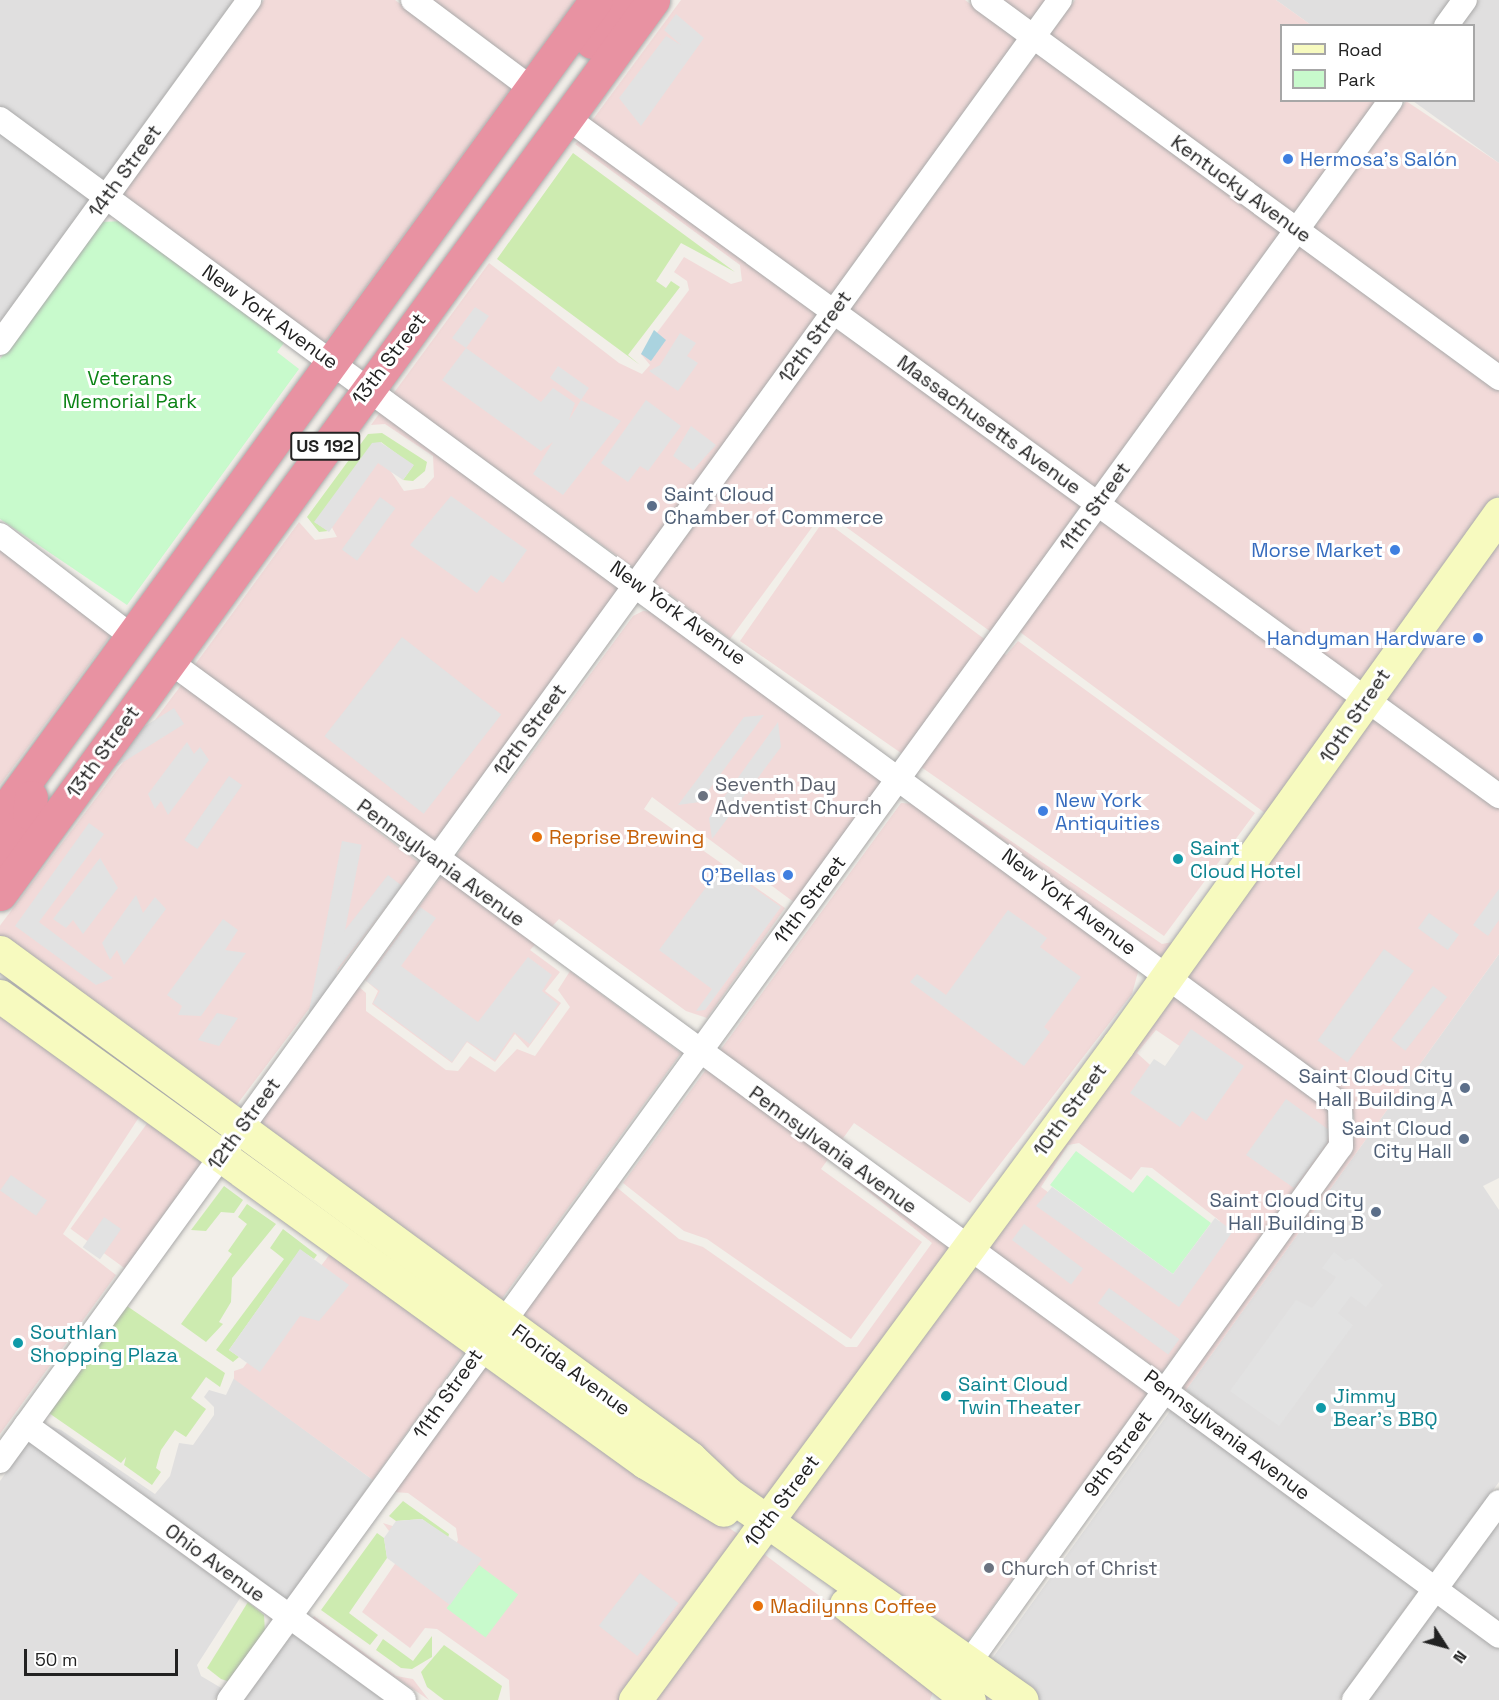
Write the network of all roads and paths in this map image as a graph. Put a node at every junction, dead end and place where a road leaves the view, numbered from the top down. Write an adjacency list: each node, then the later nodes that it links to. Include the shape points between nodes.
1 (249, 0): 15 (street, 14th Street)
2 (413, 0): 11 (street)
3 (596, 0): 11 (highway, US 192)
4 (623, 0): 13 (highway, via 569,74 561,94)
5 (653, 0): 13 (highway, 13th Street / US 192)
6 (982, 0): 10 (street, Kentucky Avenue)
7 (1060, 0): 10 (street, 12th Street)
8 (1465, 0): 9 (street)
9 (1447, 24)
10 (1033, 37): 16 (street, Kentucky Avenue); 18 (street, 12th Street)
11 (532, 89): 17 (highway, via 536,127 474,214); 20 (highway, US 192)
12 (1390, 102): 16 (street, 11th Street)
13 (566, 117): 17 (highway, 13th Street / US 192); 18 (street, Massachusetts Avenue)
14 (0, 119): 15 (street, New York Avenue)
15 (107, 196): 19 (street, 14th Street); 20 (street, New York Avenue)
16 (1297, 230): 21 (street, Kentucky Avenue); 24 (street, 11th Street)
17 (468, 253): 22 (highway, 13th Street / US 192)
18 (834, 312): 24 (street, Massachusetts Avenue); 27 (street, 12th Street)
19 (0, 343)
20 (331, 362): 22 (street, New York Avenue); 23 (highway, US 192)
21 (1499, 378)
22 (368, 388): 27 (street, New York Avenue); 29 (highway, 13th Street / US 192)
23 (244, 480): 28 (highway, US 192); 29 (highway, via 233,534 171,618 165,635)
24 (1097, 503): 30 (street, Massachusetts Avenue); 32 (street, 11th Street)
25 (1499, 514): 30 (main road, 10th Street)
26 (0, 535): 28 (street)
27 (637, 583): 32 (street, New York Avenue); 37 (street, 12th Street)
28 (131, 636): 31 (highway, US 192); 33 (highway, via 137,673 71,770)
29 (169, 661): 33 (highway, 13th Street / US 192); 37 (street, Pennsylvania Avenue)
30 (1366, 700): 34 (street, Massachusetts Avenue); 40 (main road, 10th Street)
31 (33, 771): 35 (highway, US 192); 36 (highway, via 29,813)
32 (902, 778): 40 (street, New York Avenue); 43 (street, 11th Street)
33 (75, 791): 38 (highway, 13th Street / US 192)
34 (1499, 796)
35 (0, 816)
36 (0, 854)
37 (435, 861): 43 (street, Pennsylvania Avenue); 46 (street, 12th Street)
38 (0, 894)
39 (0, 952): 42 (main road, Florida Avenue)
40 (1168, 976): 45 (street, New York Avenue, via 1340,1104); 48 (main road, 10th Street)
41 (0, 996): 44 (main road, Florida Avenue)
42 (119, 1038): 44 (street); 46 (main road, Florida Avenue)
43 (697, 1052): 48 (street, Pennsylvania Avenue); 49 (street, 11th Street)
44 (99, 1067): 47 (main road, Florida Avenue)
45 (1343, 1118): 51 (street, 9th Street, via 1341,1146)
46 (242, 1128): 47 (street, 12th Street); 49 (main road, Florida Avenue)
47 (221, 1156): 50 (main road, Florida Avenue); 52 (street, 12th Street)
48 (970, 1248): 51 (street, Pennsylvania Avenue); 55 (main road, 10th Street)
49 (502, 1319): 50 (street, 11th Street); 55 (main road, Florida Avenue)
50 (482, 1346): 55 (main road, Florida Avenue); 57 (street, 11th Street)
51 (1166, 1388): 56 (street, Pennsylvania Avenue); 59 (street, 9th Street)
52 (26, 1425): 53 (street, 12th Street); 57 (street, Ohio Avenue)
53 (0, 1461)
54 (1499, 1502): 56 (street)
55 (763, 1528): 59 (main road, Florida Avenue); 62 (main road, 10th Street)
56 (1434, 1590): 58 (street, Pennsylvania Avenue); 64 (street)
57 (290, 1617): 60 (street, 11th Street); 61 (street, Ohio Avenue)
58 (1499, 1636)
59 (959, 1687): 63 (main road, Florida Avenue)
60 (229, 1700)
61 (404, 1700)
62 (635, 1700)
63 (1022, 1700)
64 (1354, 1700)

